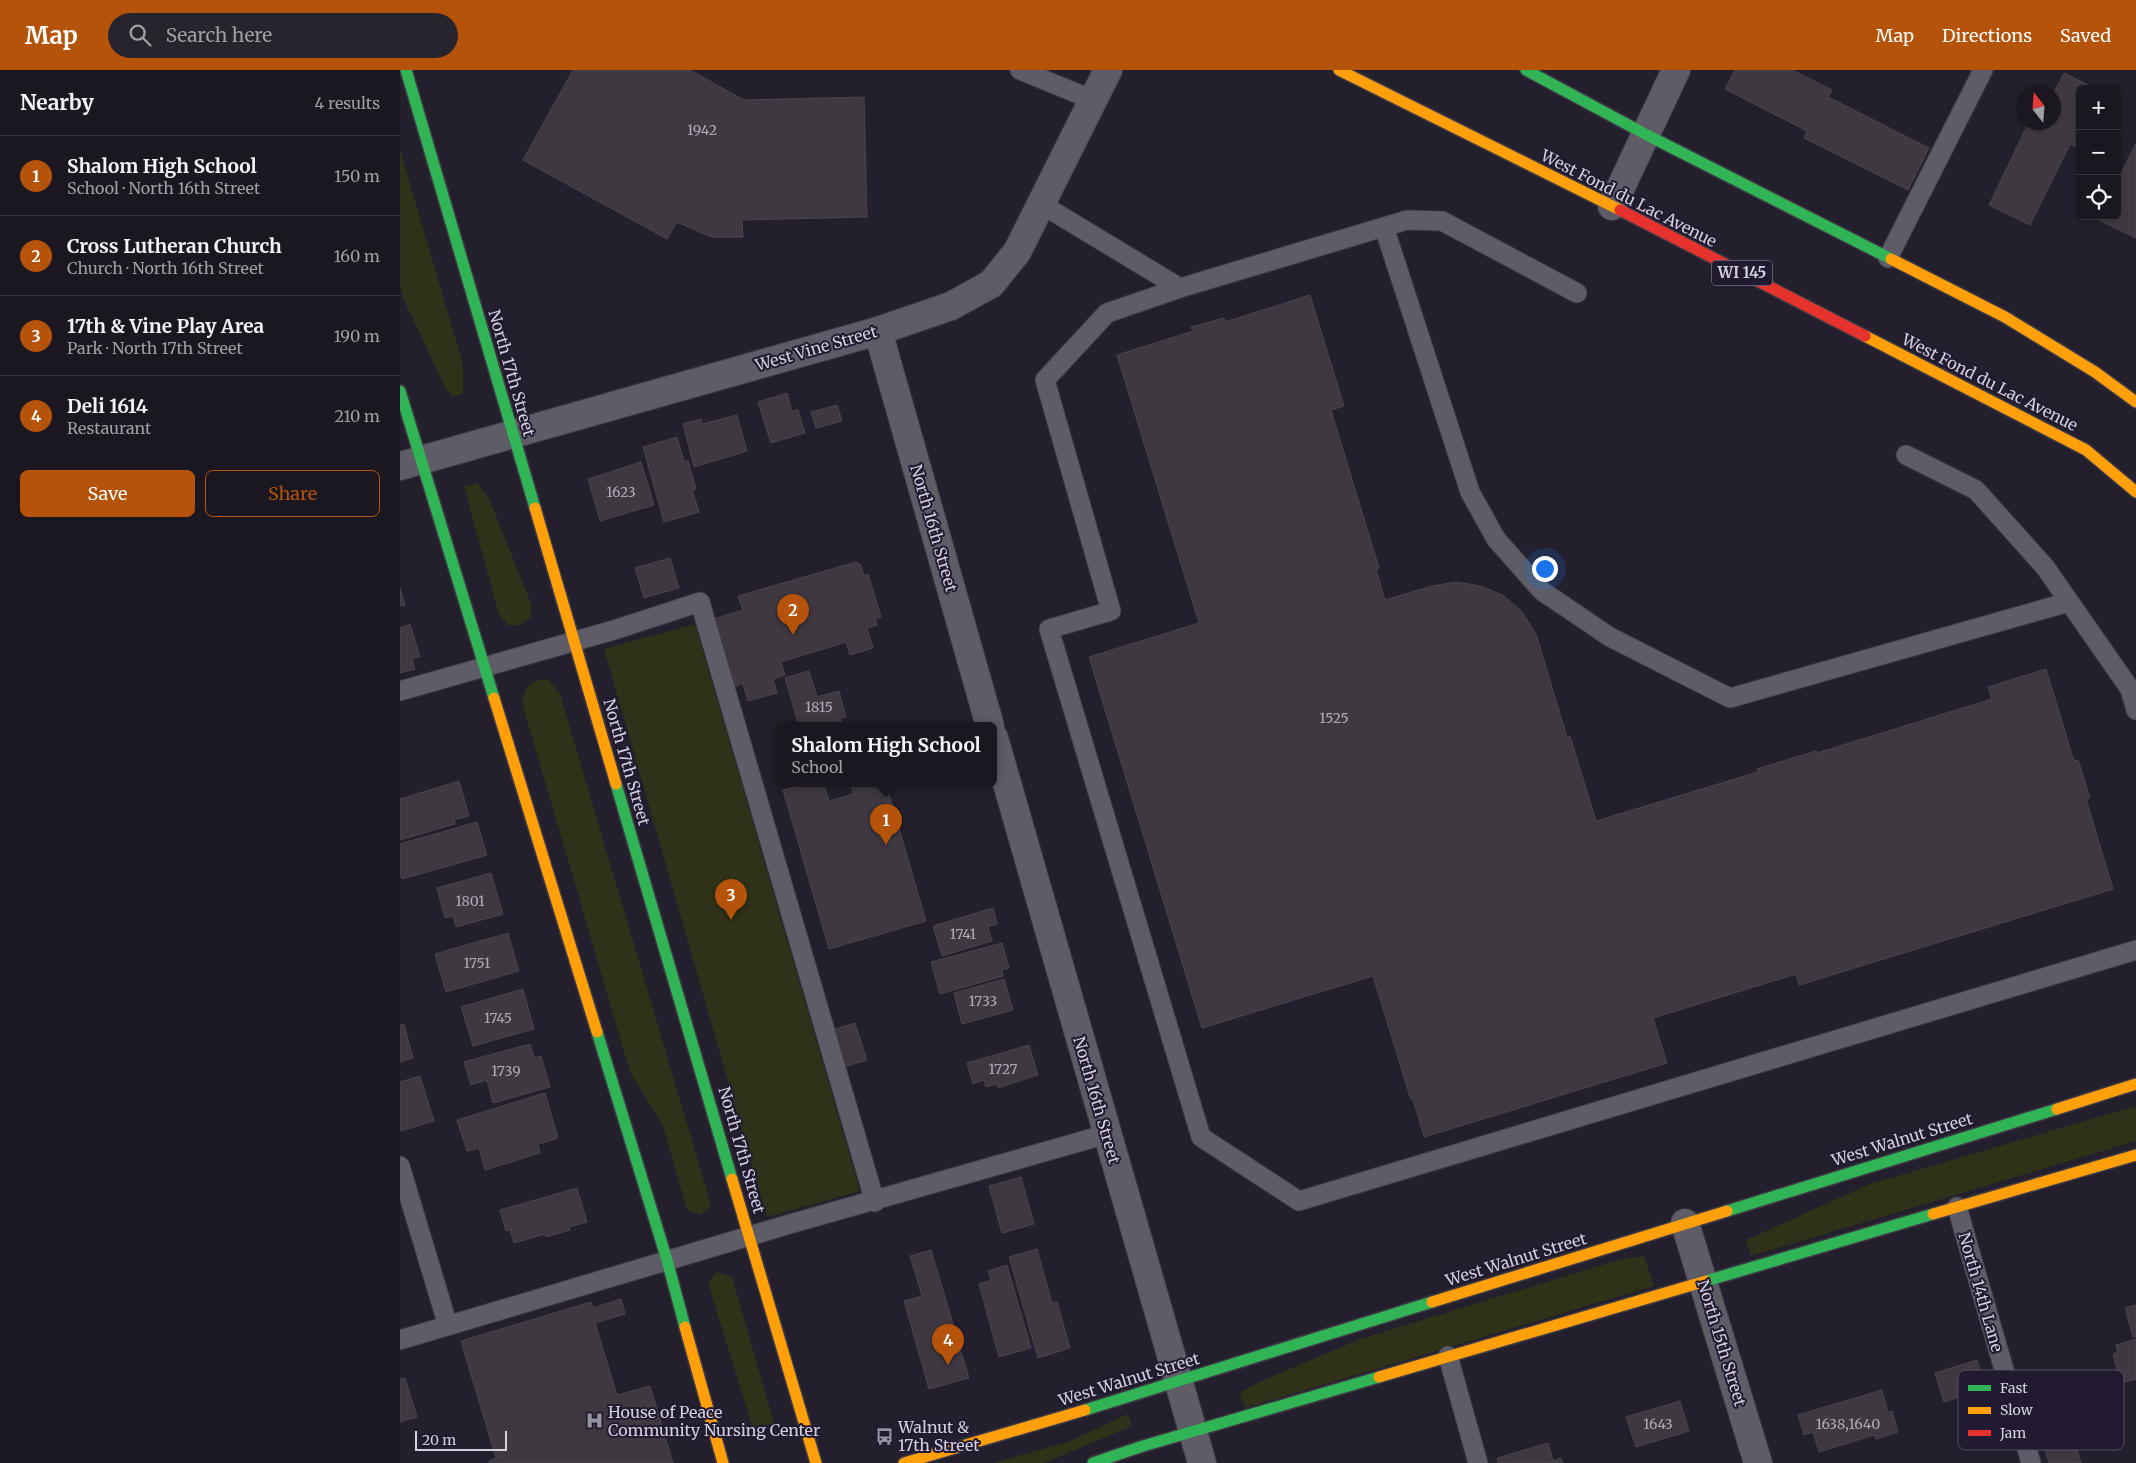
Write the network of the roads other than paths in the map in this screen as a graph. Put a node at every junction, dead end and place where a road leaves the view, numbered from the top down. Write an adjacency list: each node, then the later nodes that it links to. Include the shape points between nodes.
1 (406, 70): 19 (main road, North 17th Street)
2 (1020, 70): 8 (lane)
3 (1108, 70): 8 (street, West Vine Street)
4 (1339, 70): 11 (main road, West Fond du Lac Avenue / WI 145)
5 (1526, 70): 9 (main road)
6 (1676, 70): 9 (street)
7 (1983, 70): 13 (lane)
8 (1093, 100): 10 (street, West Vine Street)
9 (1646, 135): 11 (street); 13 (main road)
10 (1041, 204): 14 (lane); 16 (street, West Vine Street, via 1017,252 991,284 951,306)
11 (1612, 206): 22 (main road, West Fond du Lac Avenue / WI 145, via 2086,450)
12 (1384, 227): 14 (lane); 15 (lane, via 1407,220 1442,221); 23 (lane, via 1470,492 1483,517 1496,539 1542,591 1610,637 1730,698)
13 (1888, 258): 18 (main road, via 2020,326 2096,372)
14 (1180, 288): 30 (lane, via 1107,313 1045,380 1111,611 1049,629 1201,1137 1299,1201)
15 (1576, 293)
16 (878, 331): 19 (street, West Vine Street); 28 (street, North 16th Street)
17 (400, 391): 21 (main road)
18 (2136, 402)
19 (513, 434): 21 (street, West Vine Street); 24 (main road, North 17th Street)
20 (1906, 455): 23 (lane, via 1976,490 2045,567)
21 (410, 463): 25 (main road)
22 (2132, 481)
23 (2069, 602): 27 (lane, via 2130,689)
24 (575, 640): 25 (lane); 35 (lane, via 700,602); 38 (main road, North 17th Street)
25 (485, 666): 26 (lane); 39 (main road)
26 (400, 691)
27 (2136, 710)
28 (989, 722)
29 (997, 749): 32 (street, North 16th Street)
30 (2136, 950)
31 (2136, 1084): 37 (main road, West Walnut Street)
32 (1107, 1134): 35 (lane); 45 (street, North 16th Street)
33 (2136, 1155): 36 (main road)
34 (400, 1166): 41 (lane)
35 (875, 1202): 38 (lane)
36 (1957, 1207): 40 (main road); 44 (lane, North 14th Lane)
37 (1685, 1224): 40 (street, North 15th Street); 45 (main road, West Walnut Street)
38 (750, 1236): 39 (lane); 49 (main road, North 17th Street)
39 (667, 1260): 41 (lane); 48 (main road)
40 (1703, 1282): 43 (main road); 54 (street, North 15th Street)
41 (448, 1326): 42 (lane)
42 (400, 1340)
43 (1448, 1356): 46 (main road); 53 (lane)
44 (2004, 1370)
45 (1179, 1381): 46 (street, North 16th Street); 50 (main road, West Walnut Street)
46 (1194, 1431): 51 (main road); 52 (street, North 16th Street)
47 (2027, 1450): 55 (lane, North 14th Lane)
48 (723, 1463)
49 (816, 1463)
50 (904, 1463)
51 (1093, 1463)
52 (1202, 1463)
53 (1478, 1463)
54 (1758, 1463)
55 (2031, 1463)

